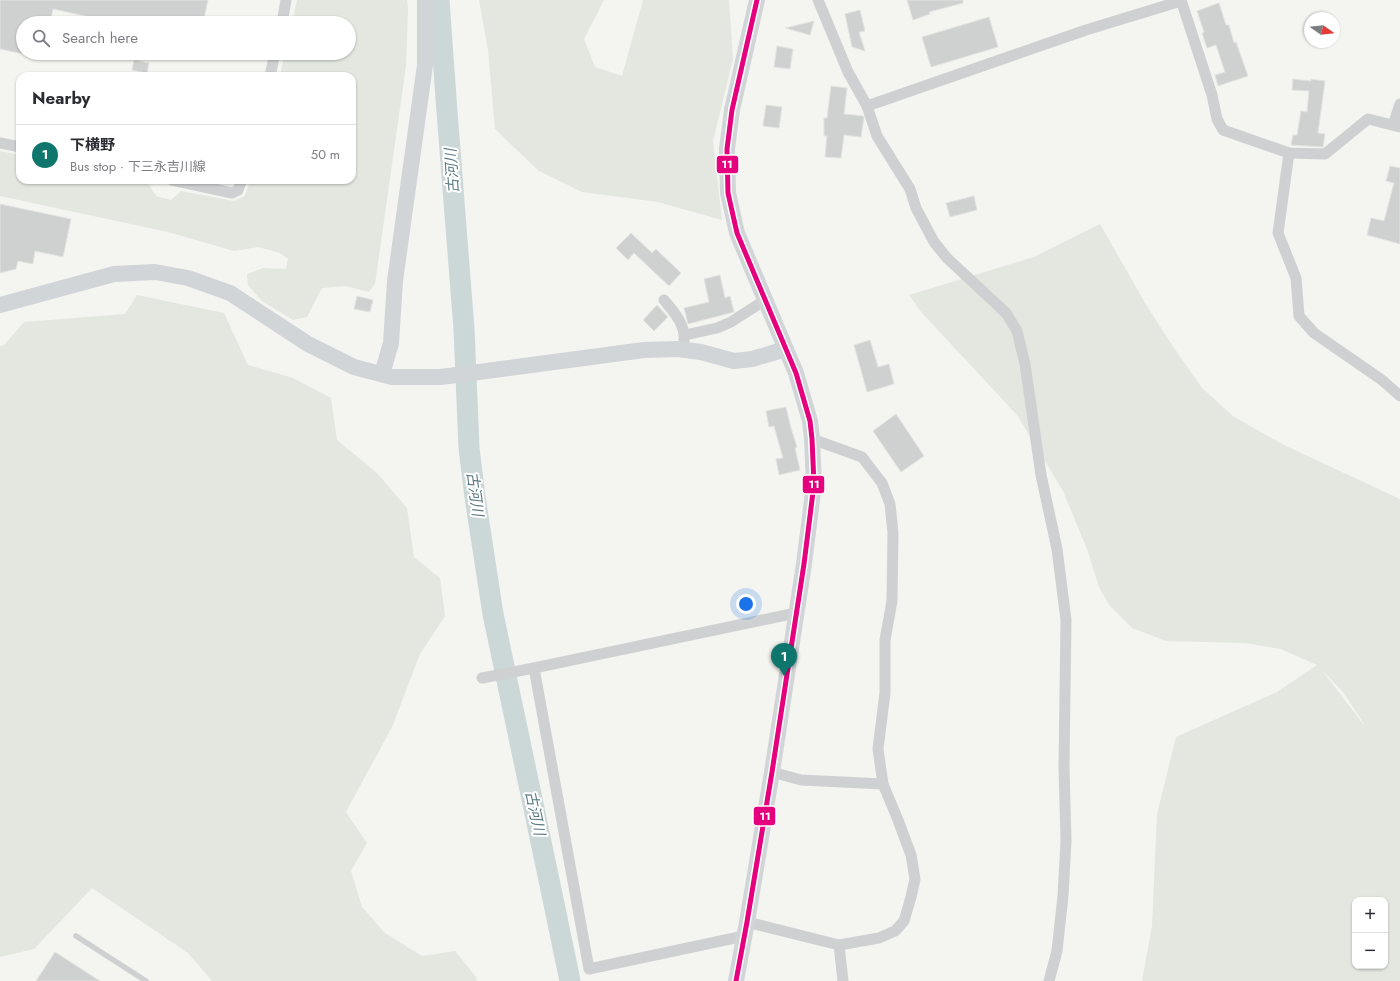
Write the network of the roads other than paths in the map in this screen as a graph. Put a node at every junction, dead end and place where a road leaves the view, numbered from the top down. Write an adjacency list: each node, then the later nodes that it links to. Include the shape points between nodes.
1 (286, 0): 6 (street)
2 (426, 0): 22 (street, via 425,65 395,281 390,343)
3 (757, 0): 18 (street, via 732,110 727,149 728,194 737,233)
4 (818, 0): 10 (street, via 848,72)
5 (1181, 0): 10 (street); 14 (street, via 1212,95 1217,119 1223,130)
6 (283, 16)
7 (273, 60): 8 (street)
8 (271, 72)
9 (1400, 104): 11 (street)
10 (867, 106): 36 (street, via 877,136 910,189 916,208 934,242 947,258 1006,313 1016,331 1025,364 1040,474 1057,549 1066,620 1066,841 1057,951)
11 (1397, 126): 14 (street, via 1368,119 1325,154)
12 (0, 143): 13 (street)
13 (16, 146)
14 (1289, 153): 23 (street, via 1278,233 1296,278 1299,316 1314,333 1382,380)
15 (190, 184): 16 (street, via 232,193 238,190)
16 (240, 184)
17 (664, 300): 20 (street, via 678,316)
18 (765, 300): 20 (street, via 731,322); 21 (street)
19 (0, 305): 22 (street, via 114,274 155,272 181,277 230,293 308,344 354,367)
20 (684, 342): 21 (street, via 701,352 734,361 752,359); 22 (street, via 473,374 441,377 392,377)
21 (786, 349): 24 (street, via 810,421)
22 (382, 374)
23 (1400, 396)
24 (812, 439): 25 (street, via 814,484); 29 (street, via 862,457 882,483 890,504 893,533 892,601 885,640 885,693 878,749)
25 (796, 613): 26 (street); 28 (street)
26 (532, 669): 27 (street); 30 (street, via 589,969)
27 (482, 678)
28 (772, 772): 29 (street, via 801,780); 30 (street)
29 (883, 784): 32 (street, via 911,855 915,879 912,897 904,921 894,931 879,938)
30 (746, 929): 32 (street); 34 (street)
31 (76, 936): 33 (lane)
32 (839, 945): 35 (street)
33 (146, 981)
34 (736, 981)
35 (843, 981)
36 (1049, 981)

